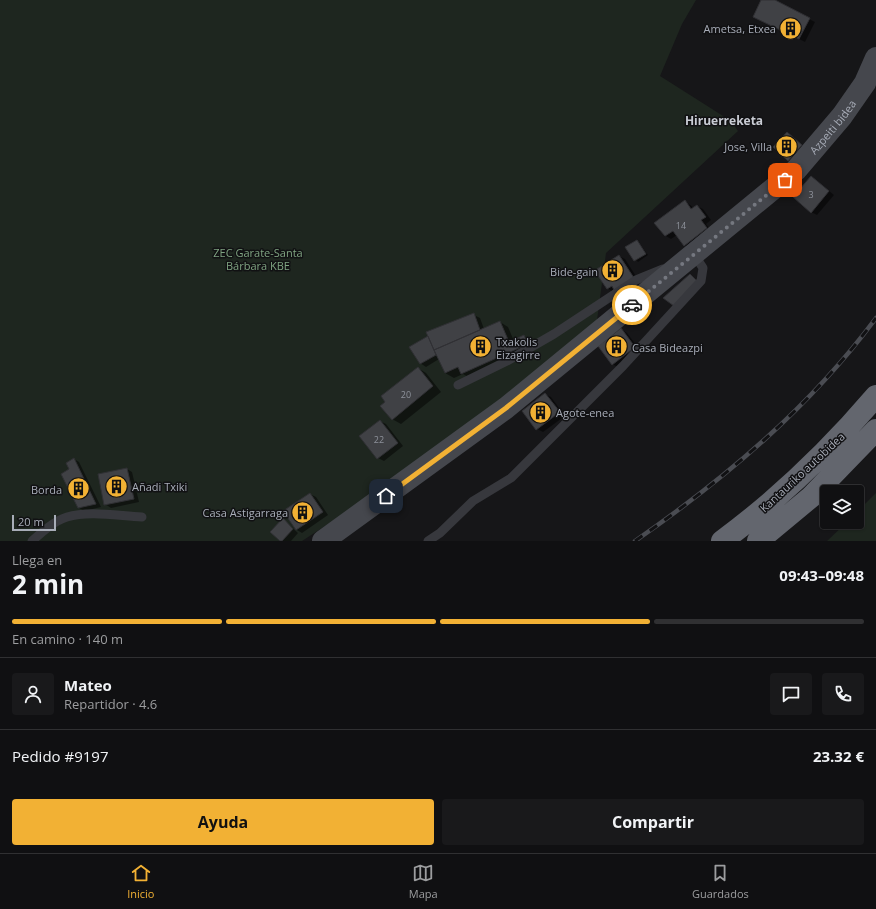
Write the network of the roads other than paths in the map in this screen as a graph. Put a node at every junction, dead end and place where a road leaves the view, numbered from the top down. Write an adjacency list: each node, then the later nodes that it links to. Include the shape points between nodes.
1 (876, 58): 2 (main road, Azpeiti bidea, via 865,83 842,116 796,170)
2 (690, 257): 3 (lane, via 636,280 508,361); 8 (main road, Azpeiti bidea, via 506,408); 9 (lane, via 704,268 701,281 623,366 511,478 473,501)
3 (458, 384)
4 (876, 396): 10 (highway, Kantauriko autobidea, via 842,436 794,482 746,524)
5 (876, 430): 11 (highway, Kantauriko autobidea, via 811,497)
6 (142, 517): 7 (lane, via 97,514 68,517 46,528)
7 (32, 541)
8 (323, 541)
9 (428, 541)
10 (722, 541)
11 (758, 541)

